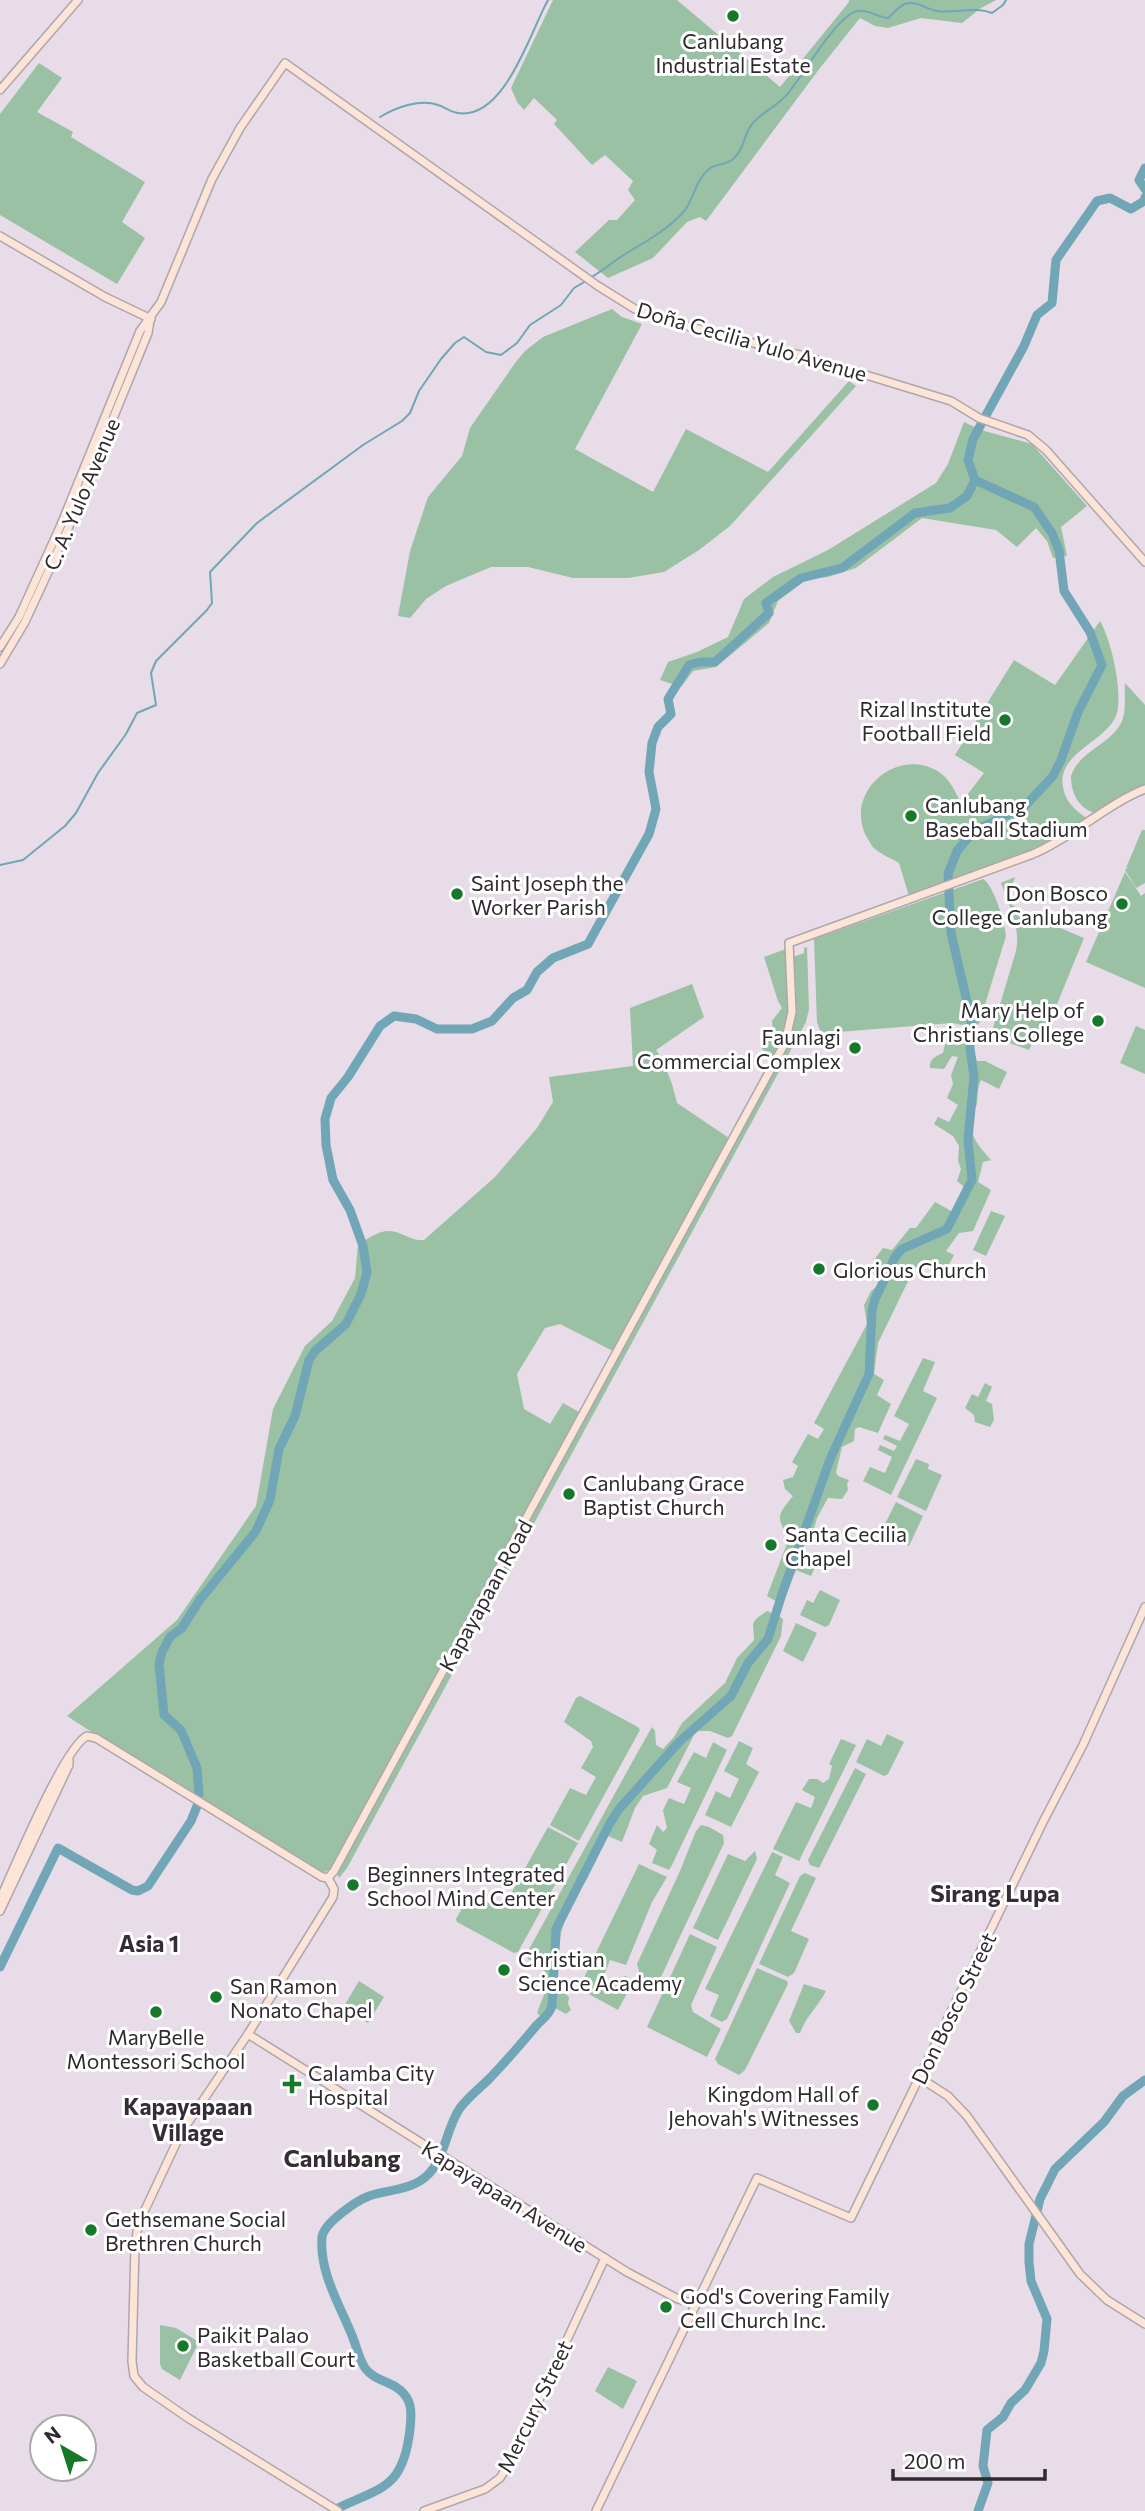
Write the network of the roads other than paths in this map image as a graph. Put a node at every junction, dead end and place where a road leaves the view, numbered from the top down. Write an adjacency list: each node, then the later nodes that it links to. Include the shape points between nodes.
1 (78, 0): 3 (street)
2 (285, 64): 5 (street, C. A. Yulo Avenue, via 240,128 212,179); 6 (street, Doña Cecilia Yulo Avenue, via 635,309 951,401 979,418 1028,435)
3 (0, 90)
4 (0, 236): 5 (street)
5 (150, 319): 7 (street, C. A. Yulo Avenue, via 140,331 33,587); 8 (street, C. A. Yulo Avenue, via 67,531)
6 (1145, 562)
7 (0, 647)
8 (0, 664)
9 (1145, 789): 12 (street, Kapayapaan Road, via 1054,845 789,943 792,1013 785,1043)
10 (1145, 1607): 16 (street, Don Bosco Street, via 1083,1745)
11 (69, 1759): 12 (street, via 83,1738 94,1737); 13 (street); 14 (street)
12 (328, 1878): 15 (street, Kapayapaan Road, via 334,1895)
13 (0, 1899)
14 (0, 1911)
15 (248, 2034): 17 (street, Kapayapaan Avenue); 20 (street, Kapayapaan Road, via 181,2133 138,2227 134,2376 188,2418)
16 (920, 2078): 18 (street, Don Bosco Street, via 851,2218 757,2178); 19 (street, via 956,2102 1080,2274 1130,2317)
17 (605, 2258): 18 (street, Kapayapaan Avenue); 21 (street, Mercury Street, via 500,2478 485,2489)
18 (696, 2305): 22 (street)
19 (1145, 2324)
20 (336, 2510)
21 (424, 2511)
22 (596, 2511)

